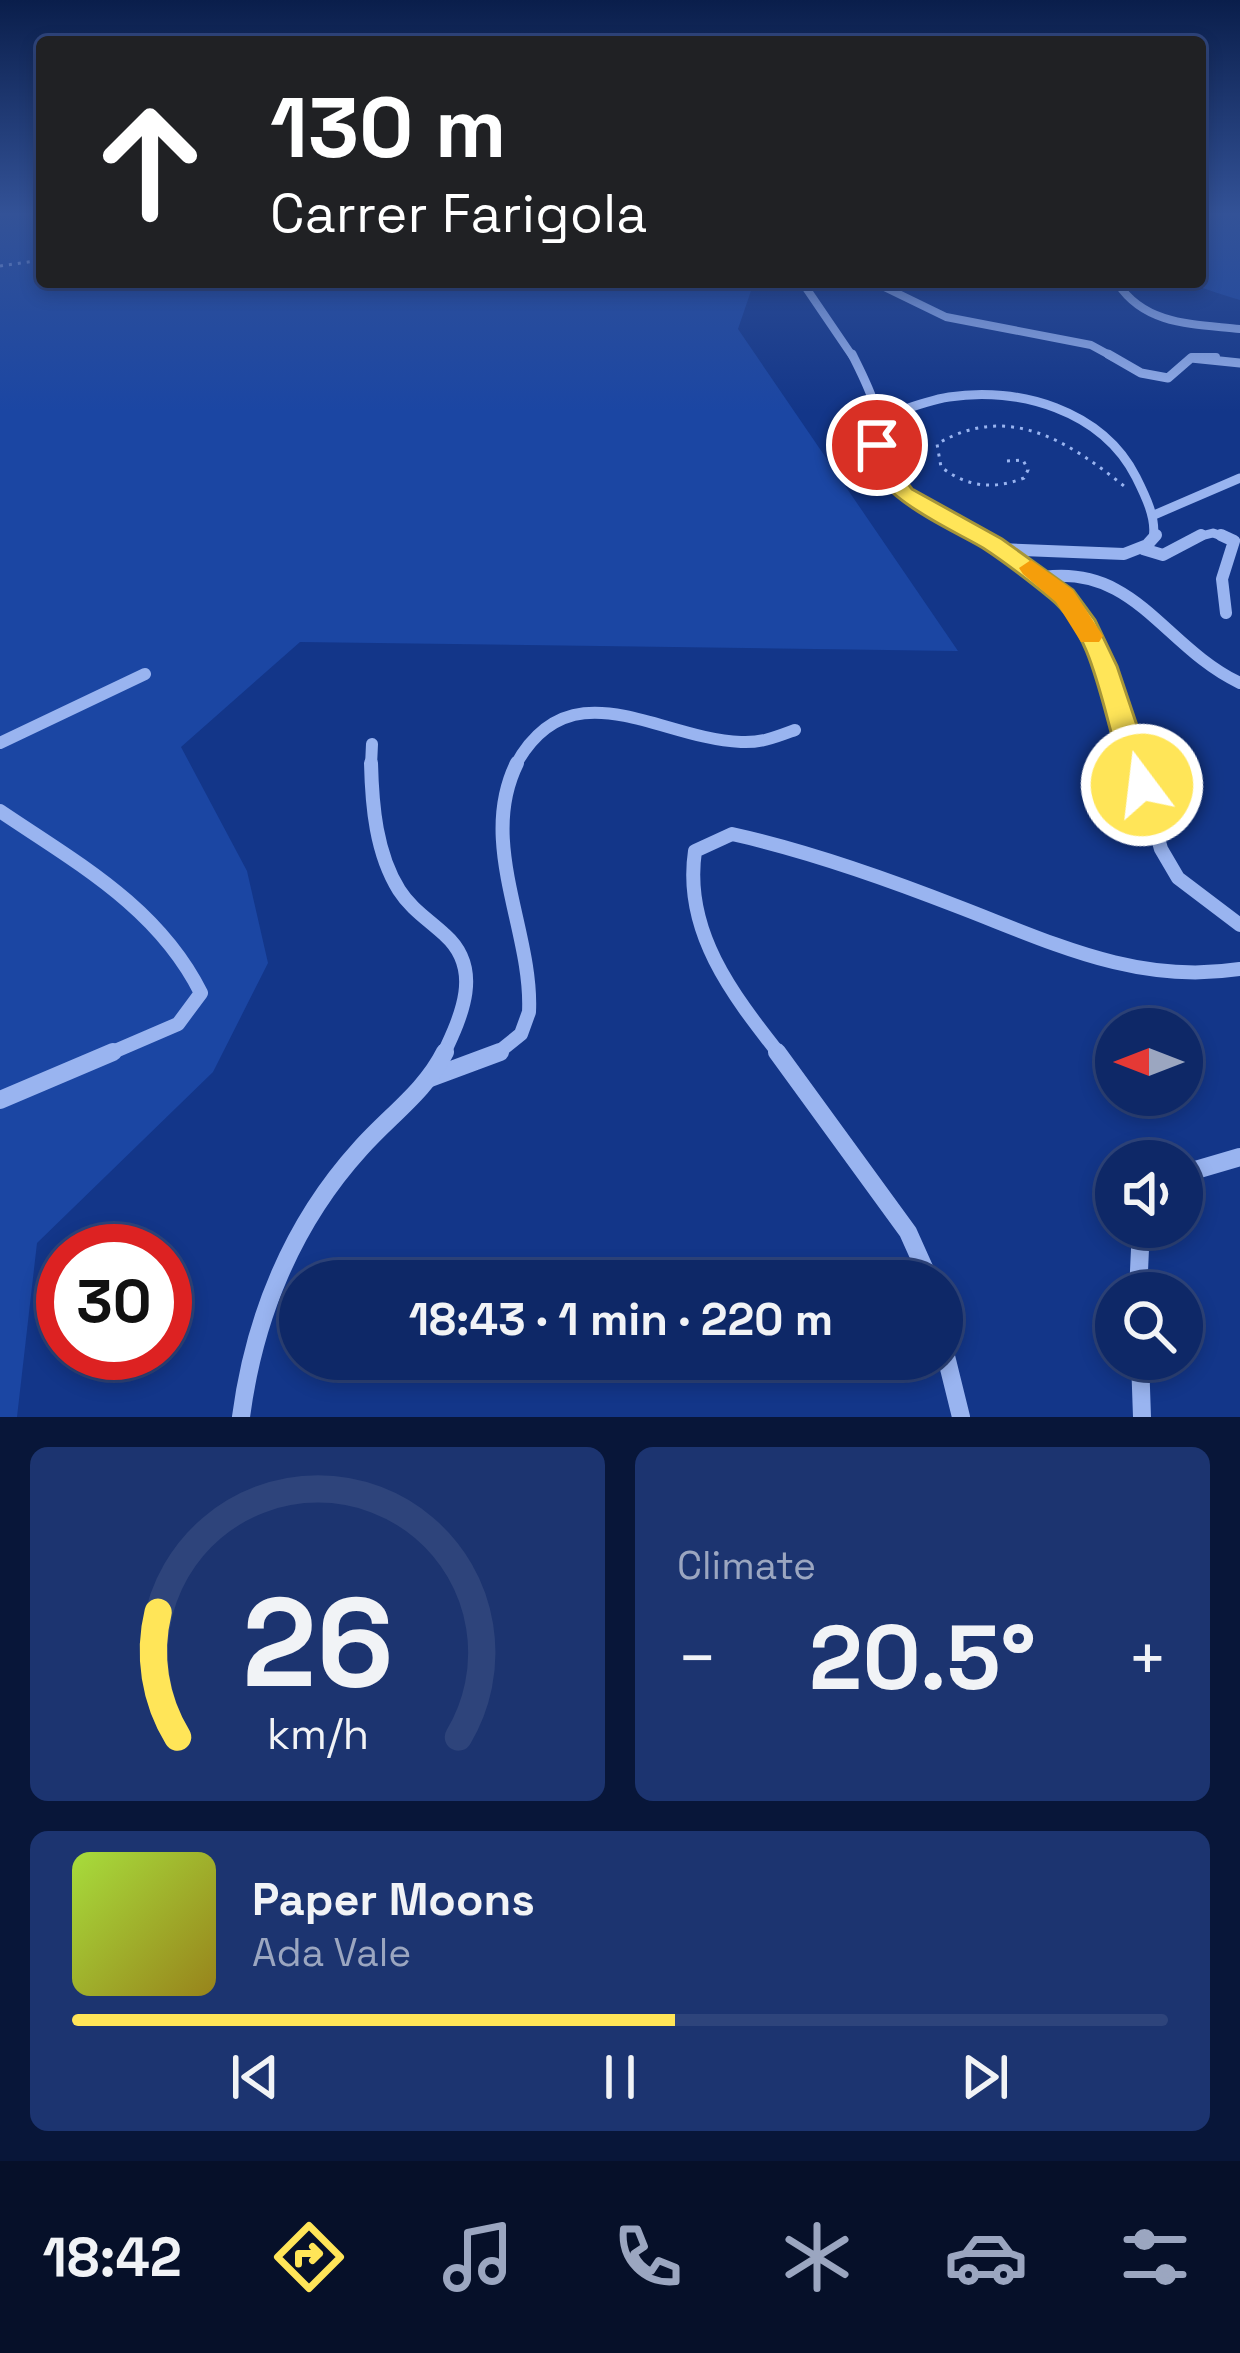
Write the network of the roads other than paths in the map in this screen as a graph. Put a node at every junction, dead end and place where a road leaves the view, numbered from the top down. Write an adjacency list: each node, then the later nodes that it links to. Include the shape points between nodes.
1 (807, 288): 6 (street, via 841,332)
2 (886, 288): 5 (street, via 946,317 1091,346 1154,377 1168,378 1192,354)
3 (1121, 288): 4 (street, via 1155,318)
4 (1240, 328)
5 (1240, 363)
6 (877, 419): 8 (street, via 970,394 1047,403 1129,460); 9 (street, via 879,460 904,494)
7 (1240, 478): 8 (street, via 1208,485 1177,509)
8 (1152, 509): 10 (street, via 1156,535)
9 (1000, 549): 10 (street); 11 (street)
10 (1143, 549): 12 (street, via 1163,555 1209,532 1234,541 1222,579)
11 (1044, 578): 14 (street, via 1066,571 1111,581 1184,652); 19 (street, via 1086,627 1104,666 1161,849 1178,878)
12 (1226, 613)
13 (145, 674): 16 (street)
14 (1240, 682)
15 (795, 730): 21 (street, via 775,743 741,743 612,712 547,727 517,758 506,789 510,896 530,1006 521,1034)
16 (0, 742)
17 (372, 744): 21 (street, via 370,808 397,884 446,932 467,972)
18 (0, 812): 22 (street, via 154,920 191,966 201,993 178,1024)
19 (1240, 925)
20 (1240, 968): 25 (street, via 1188,977 1124,970 764,841 732,834 695,851 692,902 724,978)
21 (430, 1078): 28 (street, via 352,1157 296,1244 245,1365)
22 (0, 1100)
23 (1240, 1157): 24 (street)
24 (1203, 1168)
25 (926, 1260)
26 (952, 1380): 29 (street)
27 (1140, 1380): 30 (street)
28 (241, 1417)
29 (961, 1417)
30 (1142, 1417)

